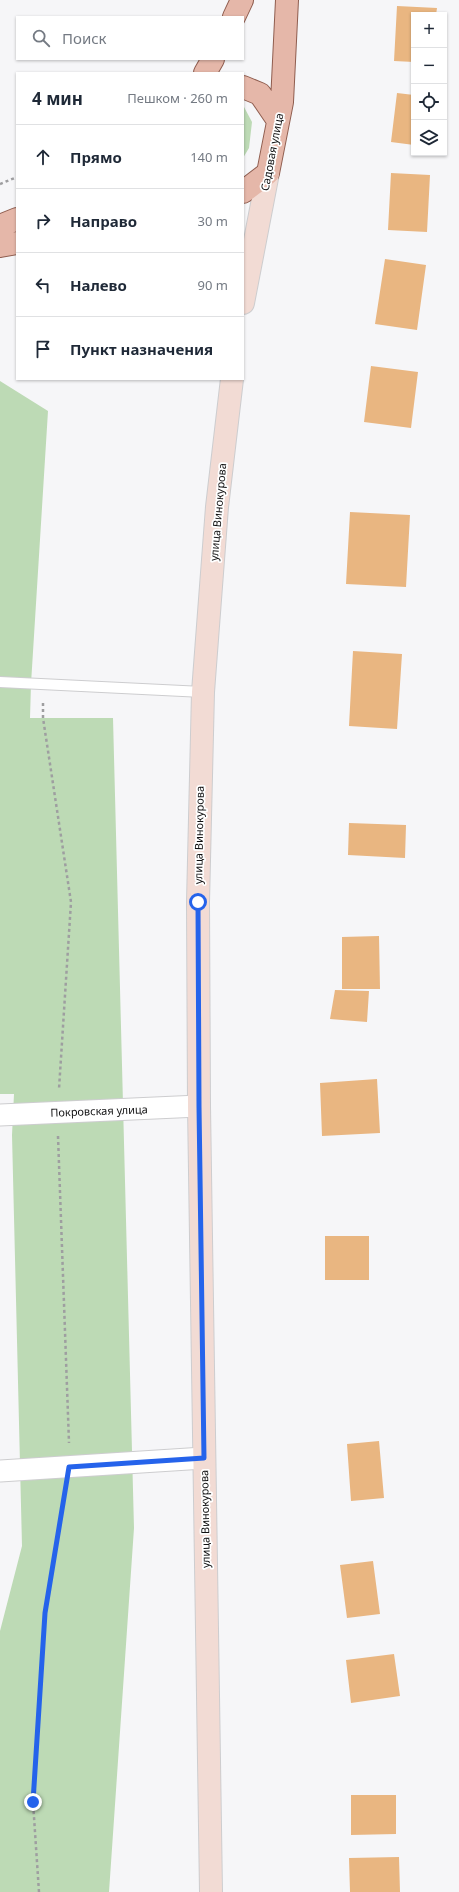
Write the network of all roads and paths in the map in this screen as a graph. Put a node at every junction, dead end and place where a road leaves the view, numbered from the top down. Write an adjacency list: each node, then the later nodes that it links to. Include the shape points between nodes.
1 (242, 0): 3 (main road)
2 (287, 0): 7 (main road, Садовая улица, via 282,102)
3 (234, 16)
4 (212, 60): 5 (main road)
5 (206, 72)
6 (244, 87): 7 (main road, via 260,94)
7 (278, 119): 8 (main road, Садовая улица)
8 (268, 174): 11 (main road); 16 (main road, Садовая улица)
9 (16, 177): 10 (path)
10 (0, 184)
11 (244, 191)
12 (16, 219): 13 (main road)
13 (0, 226)
14 (16, 243): 15 (main road)
15 (0, 246)
16 (244, 298)
17 (232, 380): 20 (main road, улица Винокурова, via 217,507)
18 (0, 682): 19 (lane)
19 (42, 684): 20 (lane); 22 (path, via 43,718 72,902)
20 (203, 692): 21 (main road, улица Винокурова, via 198,902)
21 (199, 1106): 22 (street, Покровская улица); 24 (main road, улица Винокурова)
22 (57, 1112): 23 (street, Покровская улица); 25 (path)
23 (0, 1115)
24 (204, 1458): 25 (street); 28 (main road, улица Винокурова)
25 (69, 1467): 26 (street); 27 (path, via 45,1613 33,1802)
26 (0, 1471)
27 (39, 1892)
28 (211, 1892)

